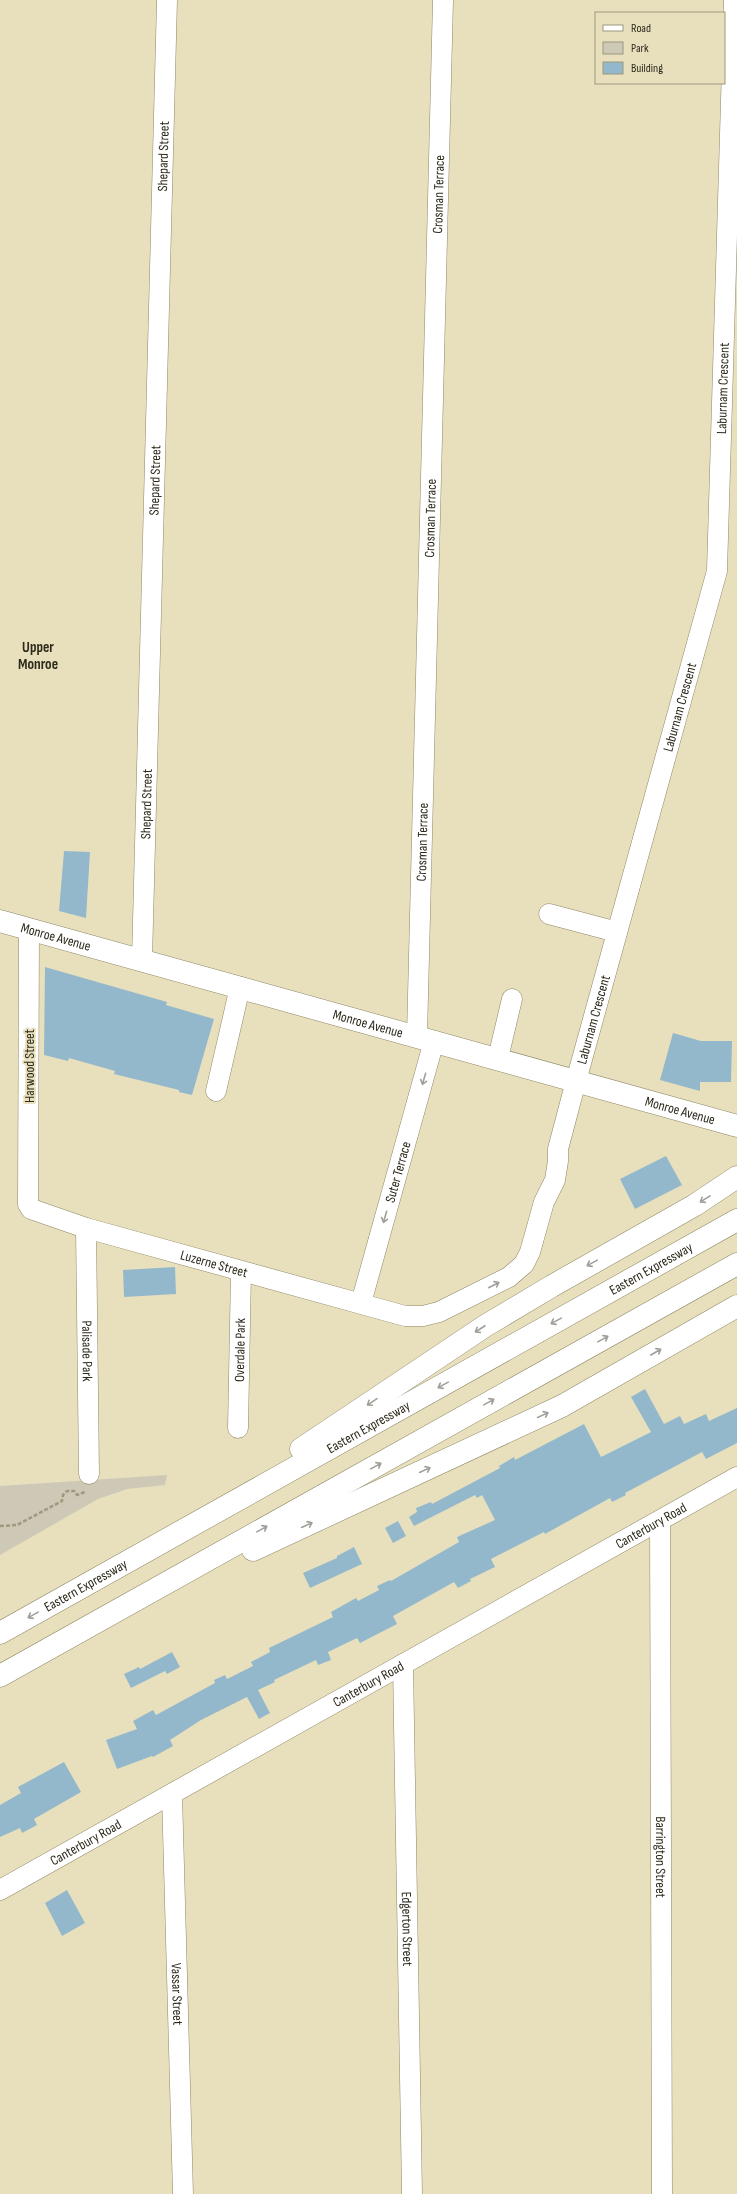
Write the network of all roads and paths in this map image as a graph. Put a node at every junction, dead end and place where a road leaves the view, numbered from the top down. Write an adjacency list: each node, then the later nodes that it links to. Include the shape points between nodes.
1 (167, 0): 9 (street, Shepard Street)
2 (443, 0): 12 (street, Crosman Terrace)
3 (734, 0): 4 (street, Laburnam Crescent)
4 (733, 174): 8 (street, Laburnam Crescent, via 717,571)
5 (549, 914): 8 (street)
6 (0, 921): 7 (main road, Monroe Avenue)
7 (29, 929): 9 (main road, Monroe Avenue); 18 (street, Harwood Street)
8 (617, 932): 14 (street, Laburnam Crescent)
9 (142, 960): 10 (main road, Monroe Avenue)
10 (240, 988): 12 (main road, Monroe Avenue); 15 (street)
11 (512, 999): 13 (street)
12 (426, 1039): 13 (main road, Monroe Avenue); 23 (street, Suter Terrace, one-way to 23)
13 (498, 1058): 14 (main road, Monroe Avenue)
14 (576, 1081): 16 (main road, Monroe Avenue); 25 (street, Laburnam Crescent, one-way to 14, via 424,1316 439,1312 510,1277 520,1269 530,1252 544,1202 555,1180 558,1149)
15 (216, 1091)
16 (737, 1126)
17 (737, 1177): 31 (main road, one-way to 31, via 695,1205 485,1326)
18 (28, 1204): 20 (street, Luzerne Street, via 36,1212)
19 (737, 1220): 31 (main road, Eastern Expressway, one-way to 31)
20 (86, 1228): 22 (street, Luzerne Street); 27 (street, Palisade Park)
21 (737, 1264): 32 (main road, one-way to 21)
22 (241, 1272): 23 (street, Luzerne Street); 26 (street, Overdale Park)
23 (360, 1303): 25 (street, Luzerne Street)
24 (737, 1306): 32 (main road, one-way to 24, via 549,1412)
25 (405, 1316)
26 (238, 1428)
27 (89, 1474): 30 (path, via 89,1490 78,1495 74,1491 67,1491 62,1495 62,1501 17,1525)
28 (737, 1477): 29 (street, Canterbury Road)
29 (660, 1521): 34 (street, Canterbury Road); 40 (street, Barrington Street)
30 (0, 1526)
31 (165, 1541): 33 (main road, Eastern Expressway, one-way to 33)
32 (94, 1624): 35 (main road)
33 (0, 1633)
34 (403, 1664): 36 (street, Canterbury Road); 39 (street, Edgerton Street)
35 (0, 1676)
36 (172, 1794): 37 (street, Canterbury Road); 38 (street, Vassar Street)
37 (0, 1890)
38 (183, 2194)
39 (412, 2194)
40 (662, 2194)

